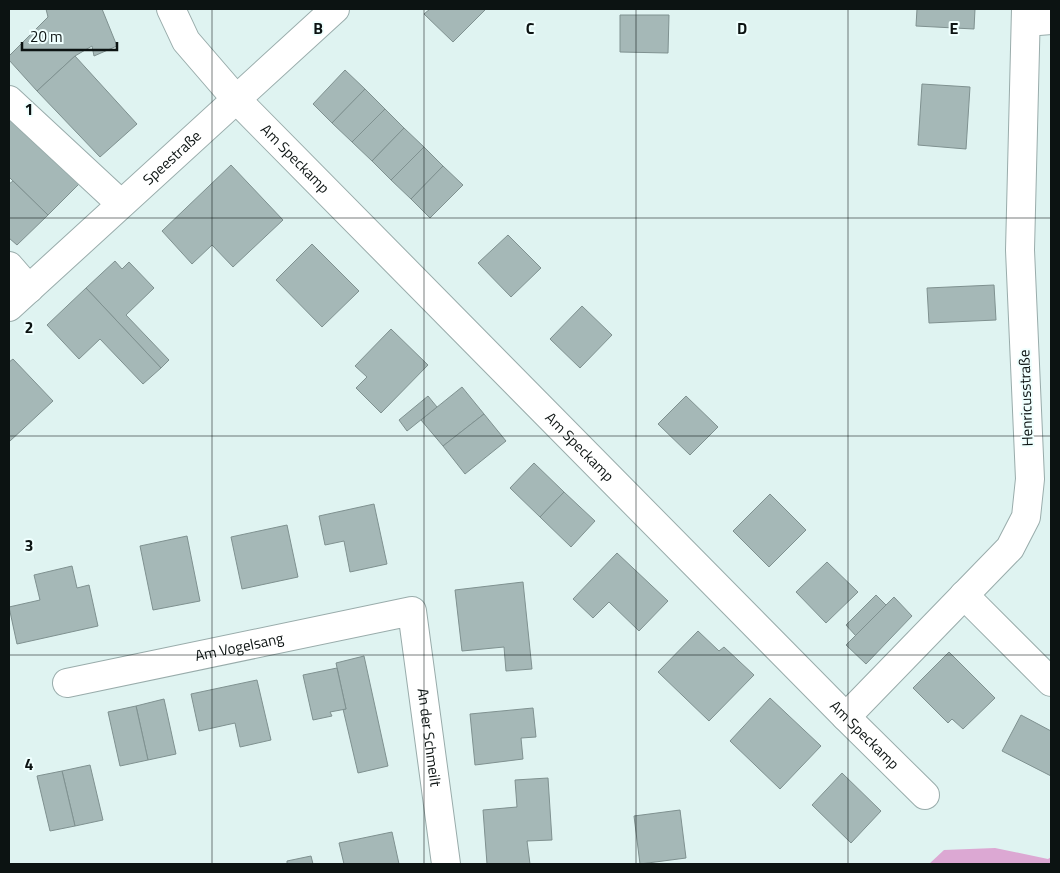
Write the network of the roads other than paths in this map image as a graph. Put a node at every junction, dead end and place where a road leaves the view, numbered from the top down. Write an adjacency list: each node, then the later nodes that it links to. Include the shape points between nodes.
1 (171, 9): 4 (street, Am Speckamp, via 186,40)
2 (335, 9): 4 (street, Speestraße)
3 (1034, 17): 10 (street, Henricusstraße, via 1020,250 1030,479 1026,517 1010,548)
4 (236, 98): 6 (street, Speestraße); 14 (street, Am Speckamp)
5 (9, 100): 6 (street)
6 (121, 204): 8 (street, Speestraße)
7 (9, 266): 8 (street)
8 (29, 289): 9 (street, Speestraße)
9 (9, 307)
10 (964, 595): 12 (street); 14 (street, Henricusstraße)
11 (412, 611): 13 (street, Am Vogelsang); 16 (street, An der Schmeilt)
12 (1051, 682)
13 (67, 683)
14 (846, 717): 15 (street, Am Speckamp)
15 (925, 795)
16 (446, 864)

